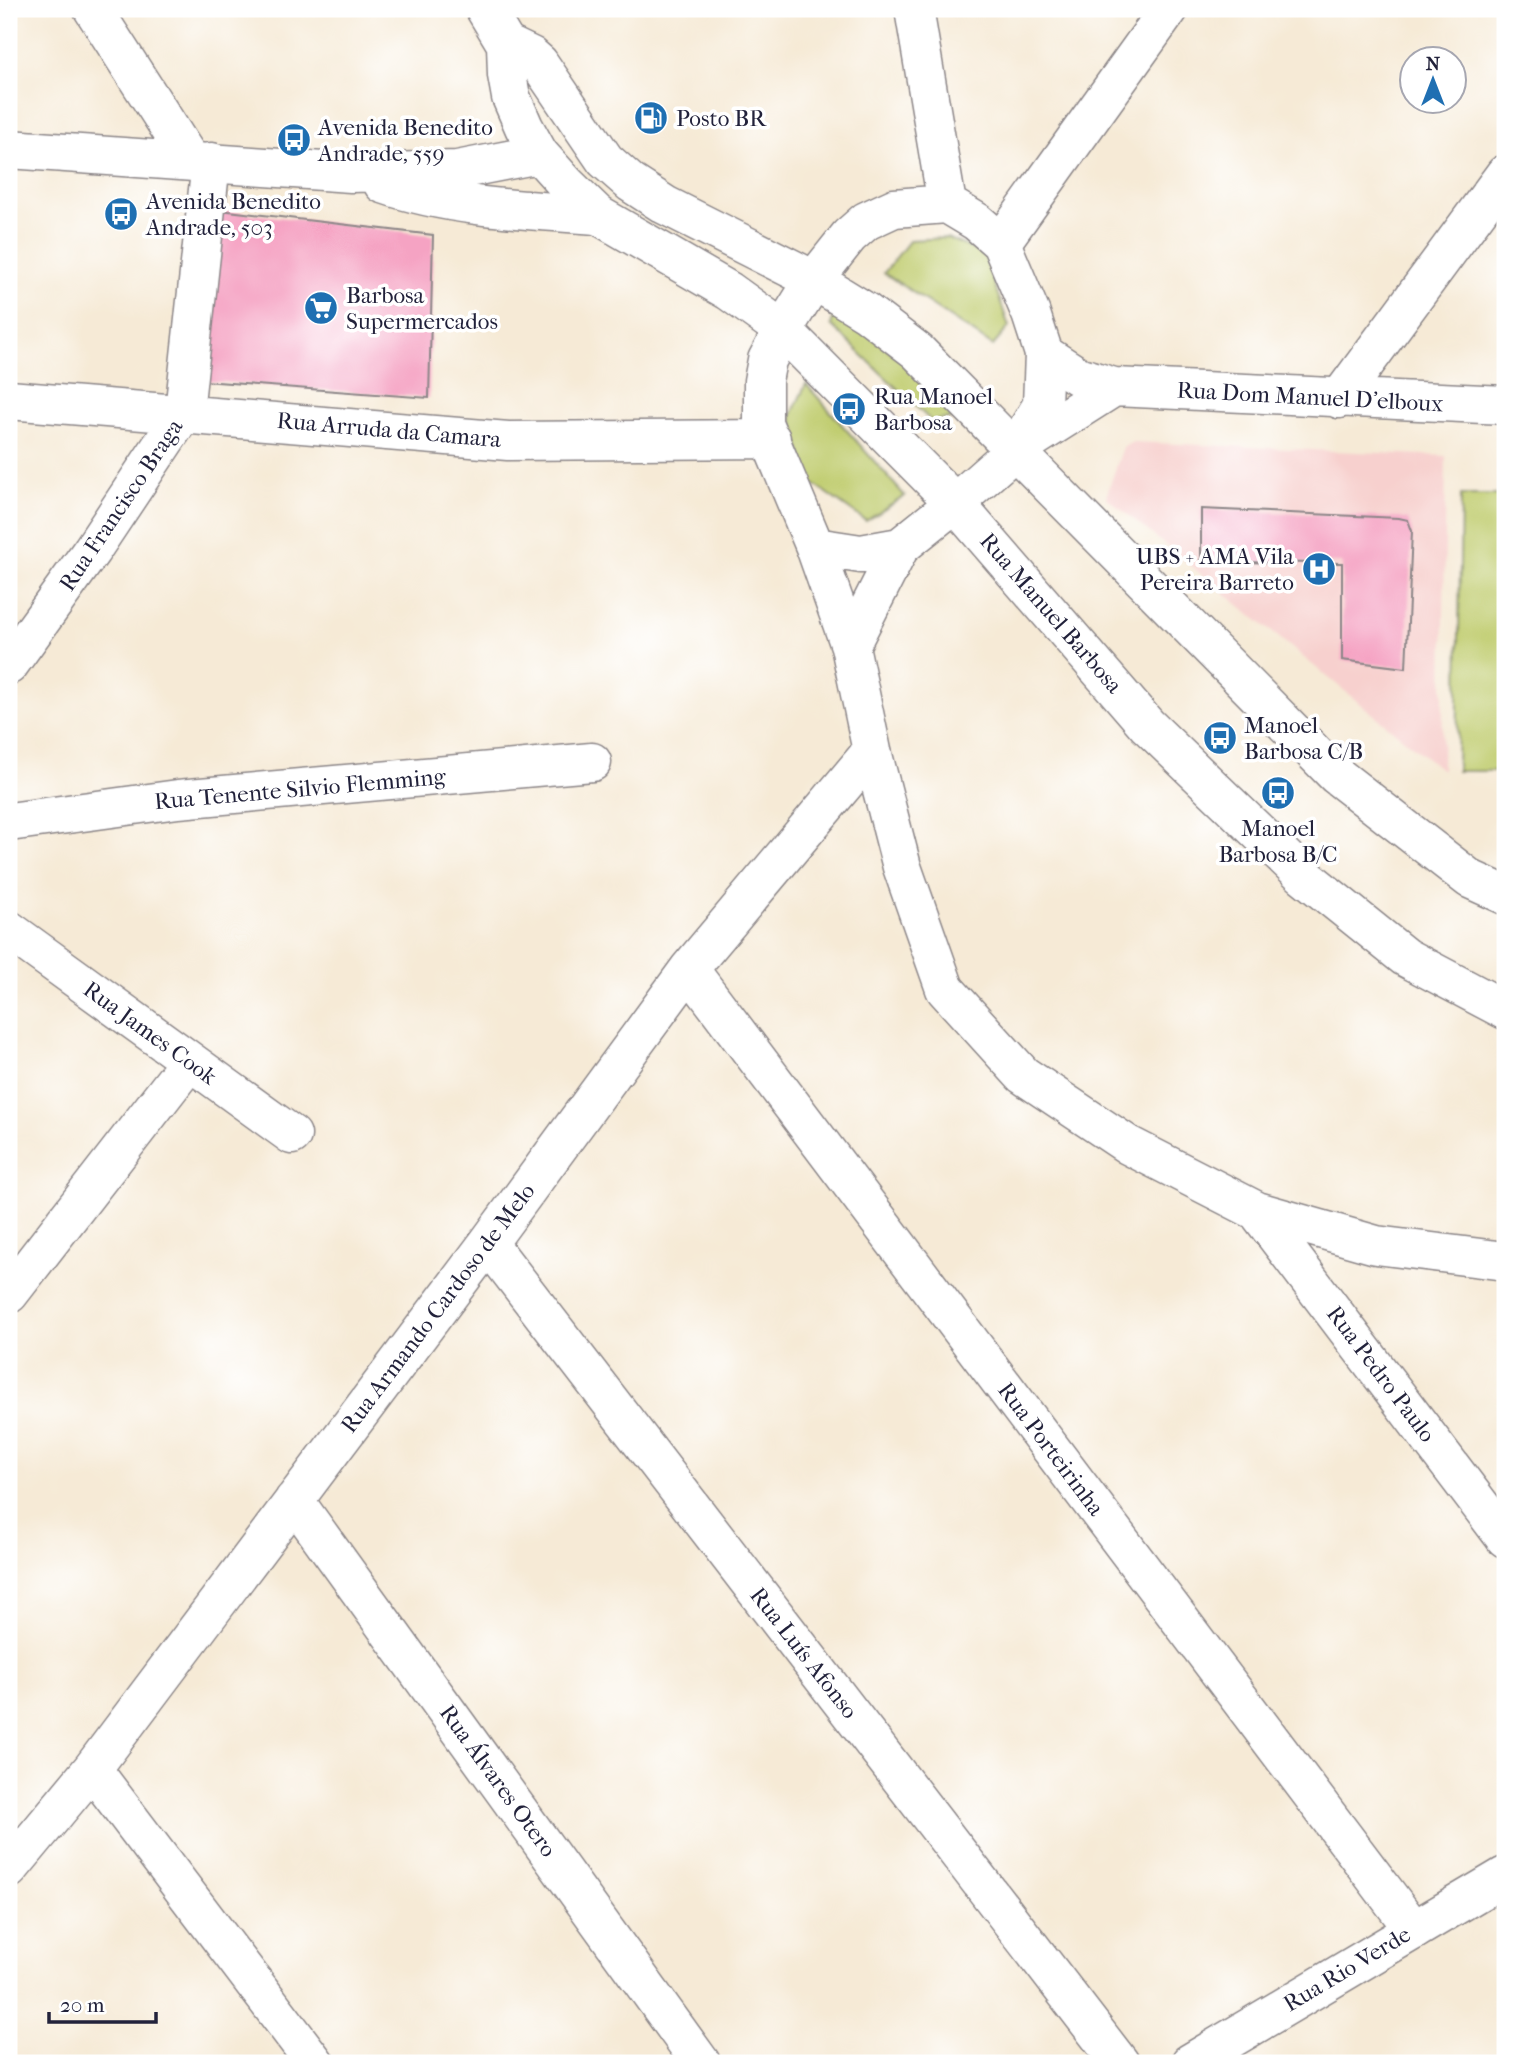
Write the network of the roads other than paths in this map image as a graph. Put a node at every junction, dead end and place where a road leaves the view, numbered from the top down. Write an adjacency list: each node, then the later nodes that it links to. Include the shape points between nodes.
1 (93, 9): 9 (street)
2 (485, 9): 5 (street)
3 (914, 9): 12 (street)
4 (1169, 9): 14 (street)
5 (506, 44): 7 (street, via 511,97); 8 (street, via 539,63)
6 (9, 149): 9 (street)
7 (540, 154): 8 (street); 10 (street, via 457,170); 13 (street)
8 (605, 160): 15 (street, via 665,205)
9 (200, 161): 10 (street); 22 (street, Rua Francisco Braga)
10 (351, 173): 13 (street, via 412,194 446,200)
11 (1505, 174): 19 (street)
12 (947, 204): 14 (street); 15 (street, via 894,208 866,221)
13 (598, 215): 16 (street, Rua Manuel Barbosa, via 729,291)
14 (1001, 243): 17 (street)
15 (814, 279): 16 (street); 24 (street, via 916,351)
16 (783, 331): 23 (street, via 767,359 763,382 763,423); 25 (street, Rua Manuel Barbosa)
17 (1044, 354): 18 (street, Rua Dom Manuel D'elboux, via 1078,376); 24 (street, via 1042,405)
18 (1114, 387): 19 (street, Rua Dom Manuel D'elboux); 24 (street)
19 (1339, 399): 21 (street, Rua Dom Manuel D'elboux)
20 (9, 400): 22 (street, Rua Arruda da Camara)
21 (1505, 405)
22 (184, 412): 23 (street, Rua Arruda da Camara, via 508,441); 29 (street, Rua Francisco Braga)
23 (771, 439): 26 (street)
24 (1016, 450): 25 (street); 33 (street, via 1336,775 1470,878)
25 (955, 503): 27 (street); 36 (street, Rua Manuel Barbosa, via 1147,724 1303,875 1405,957)
26 (815, 547): 27 (street, via 861,554); 28 (street)
27 (900, 547): 28 (street)
28 (850, 646): 30 (street)
29 (9, 665)
30 (872, 751): 35 (street, Rua Armando Cardoso de Melo); 39 (street, via 902,867 945,989 1023,1075 1128,1145)
31 (592, 762): 32 (street, Rua Tenente Silvio Flemming, via 178,799)
32 (9, 822)
33 (1505, 895)
34 (9, 930): 37 (street, Rua James Cook)
35 (689, 969): 40 (street, Rua Armando Cardoso de Melo); 48 (street, Rua Porteirinha)
36 (1505, 1010)
37 (189, 1062): 38 (street, Rua James Cook); 42 (street)
38 (292, 1135)
39 (1257, 1211): 41 (street, via 1376,1245); 44 (street, Rua Pedro Paulo)
40 (488, 1243): 43 (street, Rua Armando Cardoso de Melo); 51 (street, Rua Luís Afonso)
41 (1505, 1261)
42 (9, 1294)
43 (294, 1500): 45 (street, Rua Armando Cardoso de Melo); 50 (street, Rua Álvares Otero)
44 (1505, 1538)
45 (92, 1769): 46 (street, Rua Armando Cardoso de Melo); 49 (street)
46 (9, 1869)
47 (1505, 1876): 48 (street, Rua Rio Verde)
48 (1414, 1930): 52 (street, Rua Rio Verde)
49 (315, 2063)
50 (701, 2063)
51 (1121, 2063)
52 (1190, 2063)

